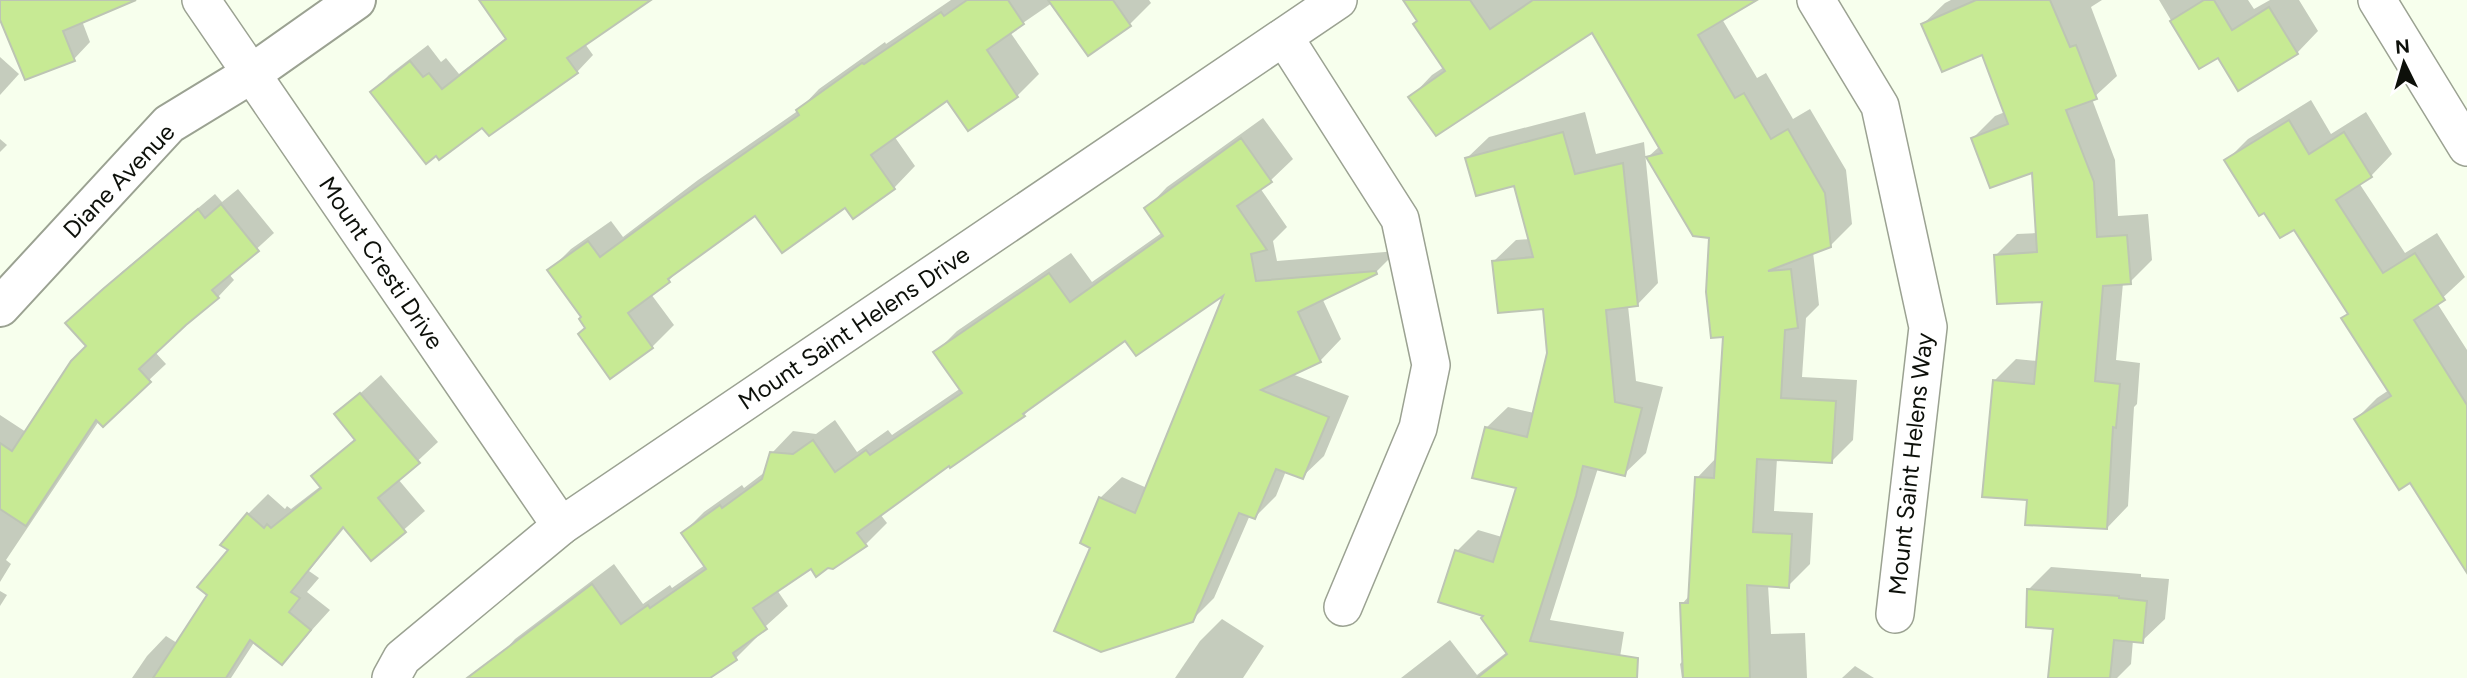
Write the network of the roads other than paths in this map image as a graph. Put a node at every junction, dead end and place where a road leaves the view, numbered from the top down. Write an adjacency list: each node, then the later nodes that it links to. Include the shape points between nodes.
1 (201, 0): 7 (street, Mount Cresti Drive)
2 (356, 0): 7 (street, Diane Avenue)
3 (1338, 0): 6 (street, Mount Saint Helens Drive)
4 (1816, 0): 12 (street, Mount Saint Helens Way, via 1880,106 1928,327)
5 (2377, 0): 8 (street)
6 (1284, 37): 10 (street, Mount Saint Helens Drive); 11 (street, via 1400,219 1431,365 1418,428)
7 (251, 74): 9 (street, Diane Avenue, via 169,124); 10 (street, Mount Cresti Drive)
8 (2467, 147)
9 (0, 307)
10 (561, 526): 13 (street, Mount Saint Helens Drive, via 402,658)
11 (1343, 607)
12 (1895, 614)
13 (391, 678)

